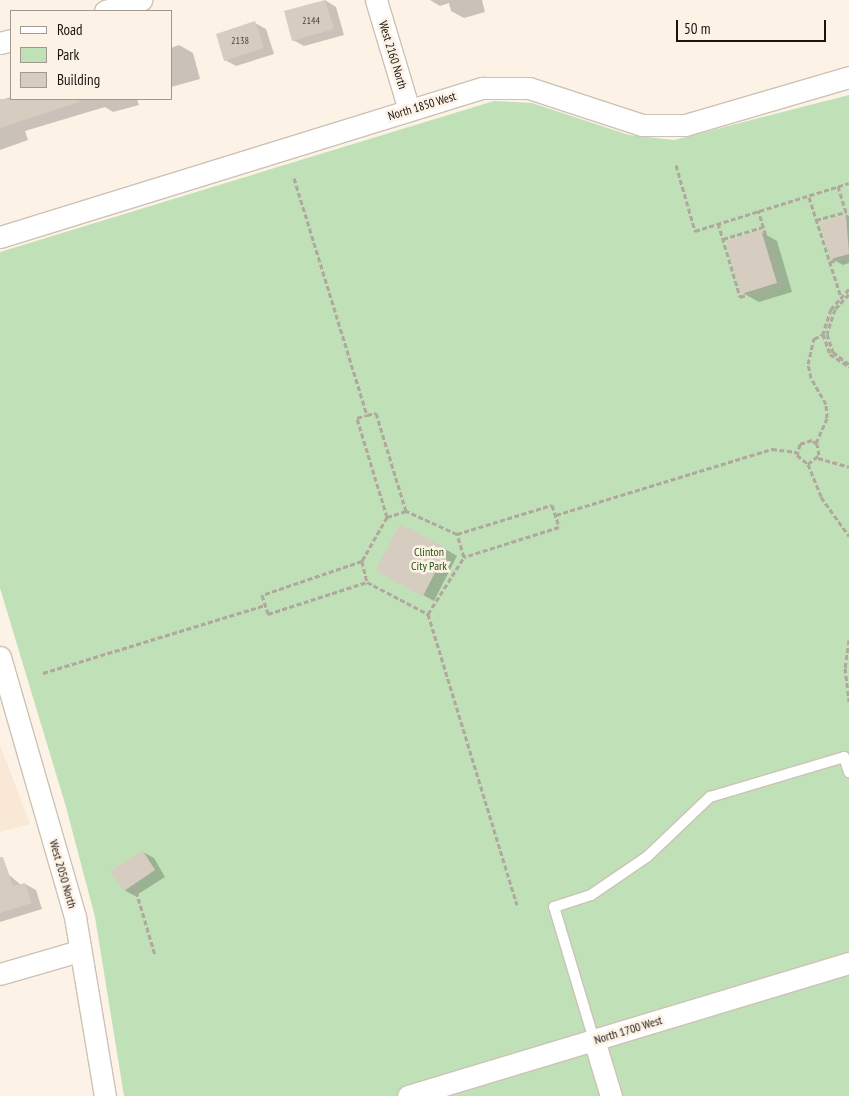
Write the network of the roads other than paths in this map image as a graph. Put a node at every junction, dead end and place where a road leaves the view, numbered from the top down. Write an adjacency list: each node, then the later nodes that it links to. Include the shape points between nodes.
1 (142, 0): 3 (street)
2 (376, 0): 5 (street, West 2160 North)
3 (108, 10)
4 (849, 77): 5 (street, North 1850 West, via 686,126 642,125 529,88 482,88)
5 (409, 110): 6 (street, North 1850 West)
6 (0, 238)
7 (0, 657): 9 (street, West 2050 North, via 75,917)
8 (849, 772): 12 (lane, via 844,757 710,797 640,862 592,895 554,907)
9 (79, 951): 11 (street); 13 (street, West 2050 North)
10 (849, 963): 12 (street, North 1700 West)
11 (0, 974)
12 (594, 1040): 14 (street, North 1700 West); 15 (street)
13 (105, 1096)
14 (408, 1096)
15 (611, 1096)

